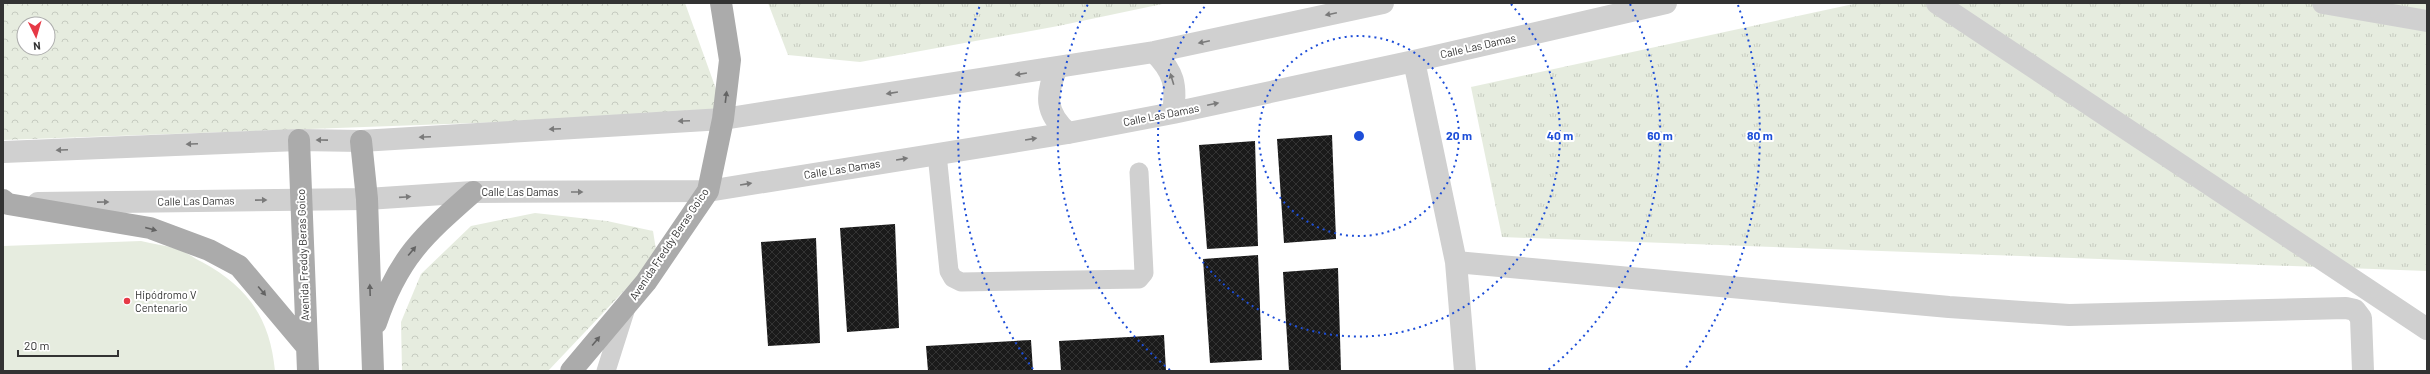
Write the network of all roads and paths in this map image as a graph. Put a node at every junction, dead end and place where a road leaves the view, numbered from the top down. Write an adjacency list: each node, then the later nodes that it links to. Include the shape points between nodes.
1 (720, 3): 11 (main road, Avenida Freddy Beras Goico, one-way to 1, via 730,60)
2 (1383, 3): 7 (street, one-way to 7)
3 (1666, 3): 8 (street, Calle Las Damas)
4 (1937, 3): 25 (street)
5 (2323, 3): 6 (street)
6 (2427, 21)
7 (1154, 52): 9 (street); 10 (street, one-way to 7, via 1176,93 1173,81 1168,67)
8 (1414, 61): 10 (street, Calle Las Damas, one-way to 8); 23 (street)
9 (1057, 68): 11 (street, one-way to 11); 12 (street, via 1050,85 1049,104 1054,121)
10 (1173, 113): 12 (street, Calle Las Damas)
11 (723, 119): 14 (street, one-way to 14); 18 (main road, Avenida Freddy Beras Goico)
12 (1068, 133): 16 (street, Calle Las Damas, one-way to 12)
13 (299, 140): 14 (street, one-way to 13); 15 (street, one-way to 15); 20 (main road, Avenida Freddy Beras Goico)
14 (361, 141): 21 (main road)
15 (3, 152)
16 (937, 154): 17 (lane, via 949,271 953,278 960,282 1140,279 1144,273); 18 (street, Calle Las Damas, one-way to 16)
17 (1139, 172)
18 (708, 191): 19 (street, Calle Las Damas, one-way to 18); 24 (main road, Avenida Freddy Beras Goico, via 646,282)
19 (473, 192): 21 (street, Calle Las Damas, one-way to 19); 26 (main road, one-way to 19, via 386,293 405,260 430,230)
20 (301, 199): 21 (street, Calle Las Damas); 22 (street, Calle Las Damas, one-way to 20); 27 (main road, Avenida Freddy Beras Goico)
21 (366, 199): 26 (main road, one-way to 21)
22 (5, 203): 27 (main road, one-way to 27, via 150,228 209,250 239,266)
23 (1456, 262): 32 (street); 33 (street, via 1949,307 2069,315 2346,308 2355,310 2361,318)
24 (627, 305): 30 (main road, Avenida Freddy Beras Goico, one-way to 24); 31 (lane)
25 (2427, 329)
26 (372, 336): 29 (main road)
27 (307, 347): 28 (main road, Avenida Freddy Beras Goico)
28 (308, 371)
29 (373, 371)
30 (571, 371)
31 (606, 371)
32 (1465, 371)
33 (2364, 371)

